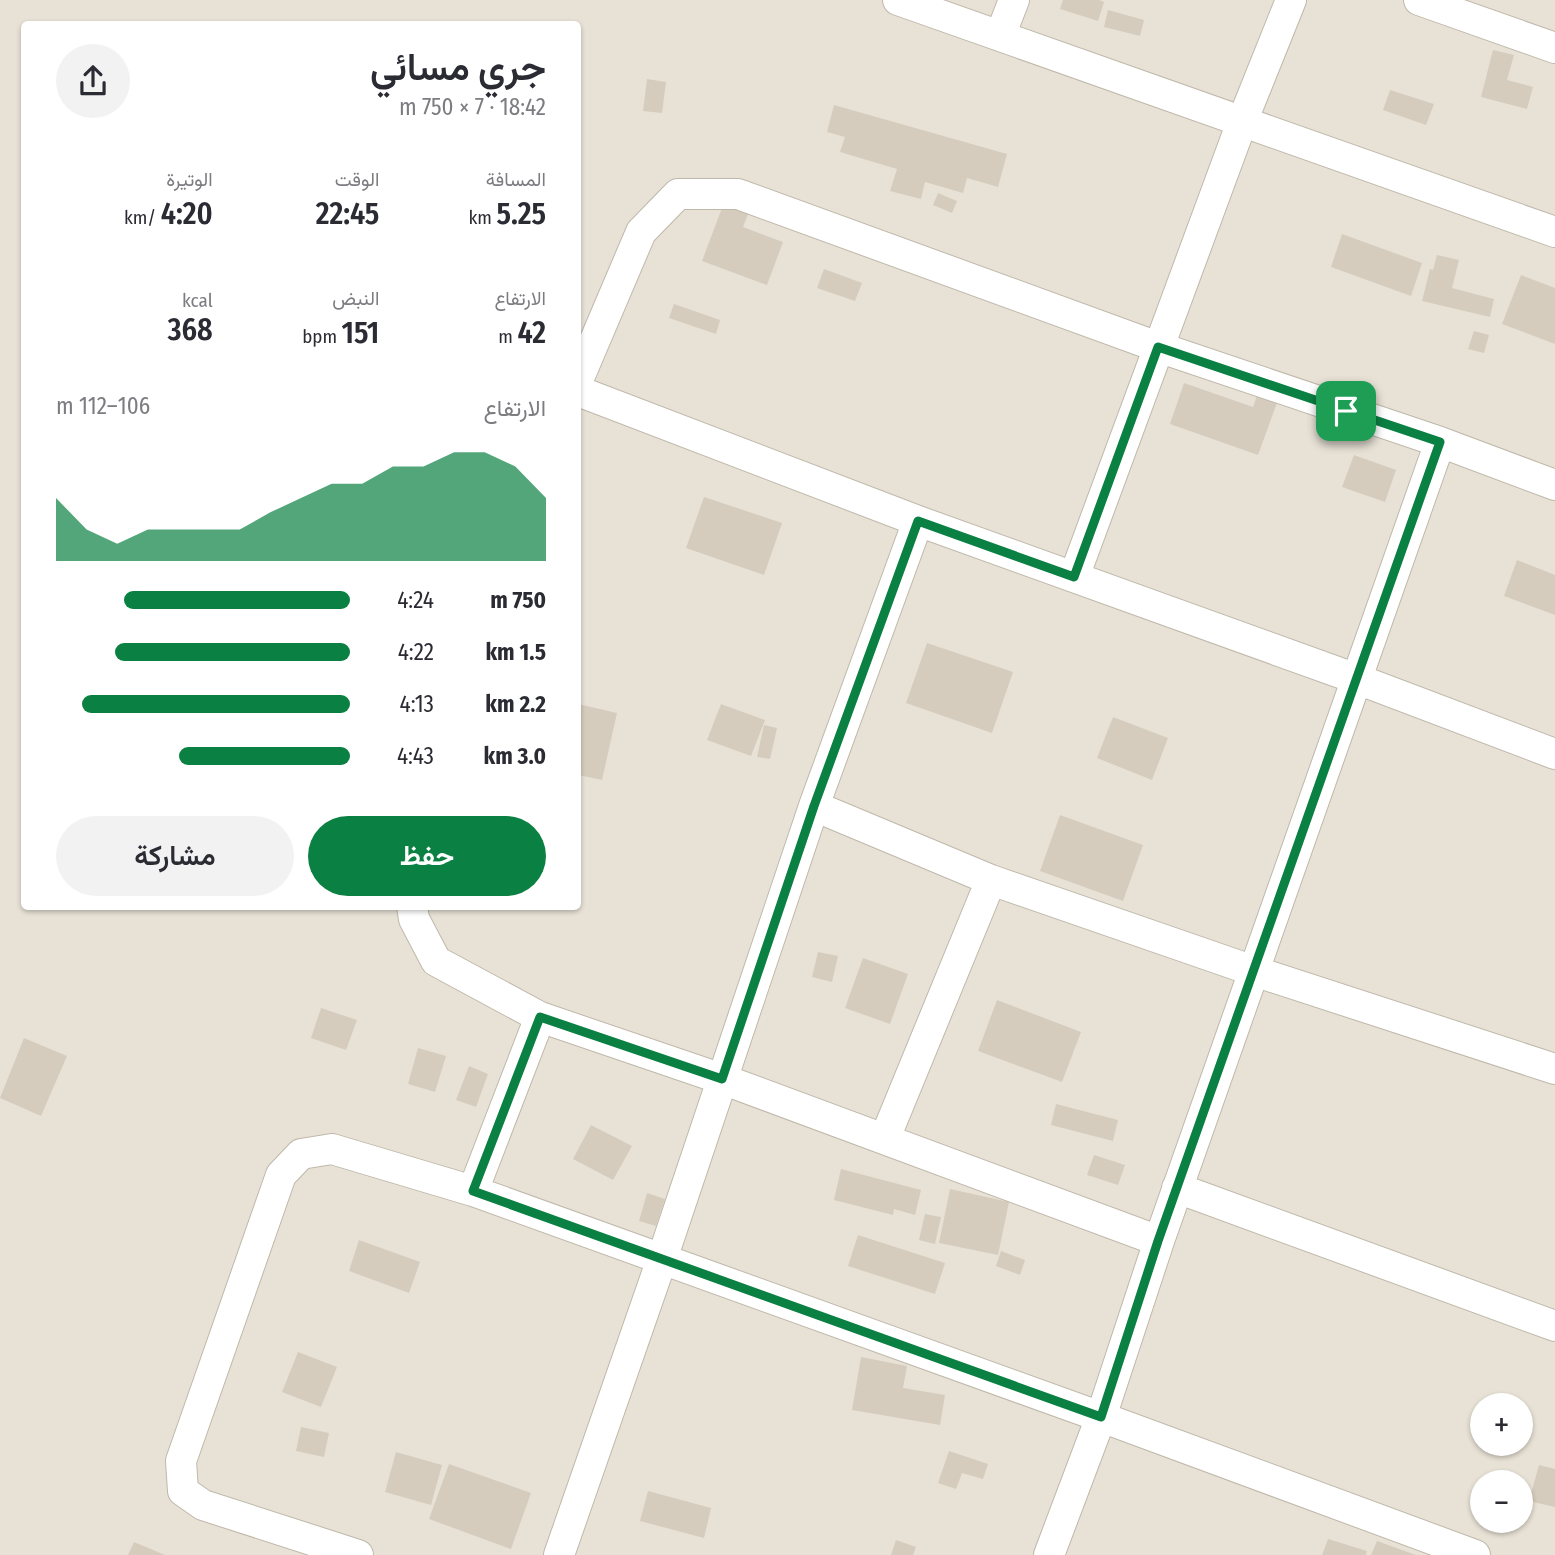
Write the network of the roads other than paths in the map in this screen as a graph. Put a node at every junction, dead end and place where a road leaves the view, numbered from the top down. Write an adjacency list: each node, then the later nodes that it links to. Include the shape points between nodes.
1 (898, 0): 5 (street)
2 (1014, 0): 5 (street)
3 (1291, 0): 7 (street)
4 (1419, 0): 6 (street)
5 (1000, 36): 7 (street)
6 (1555, 48)
7 (1242, 122): 8 (street); 9 (street)
8 (1555, 232)
9 (1158, 347): 10 (street, via 738,194 678,194 641,232); 12 (street); 15 (street)
10 (581, 373)
11 (581, 392): 14 (street)
12 (1440, 442): 13 (street); 16 (street)
13 (1555, 485)
14 (918, 521): 15 (street); 18 (street)
15 (1074, 577): 16 (street)
16 (1357, 679): 17 (street); 21 (street)
17 (1555, 754)
18 (814, 806): 19 (street); 24 (street)
19 (991, 880): 21 (street); 25 (street)
20 (413, 910): 22 (street, via 436,961)
21 (1254, 971): 23 (street); 26 (street)
22 (540, 1017): 24 (street); 27 (street)
23 (1555, 1069)
24 (722, 1079): 25 (street); 29 (street)
25 (885, 1138): 28 (street)
26 (1177, 1188): 28 (street); 30 (street)
27 (473, 1191): 29 (street); 32 (street, via 332,1149 301,1154 281,1175 181,1461 183,1491 203,1505)
28 (1158, 1241): 31 (street)
29 (662, 1259): 31 (street); 33 (street)
30 (1555, 1326)
31 (1101, 1417): 34 (street); 35 (street)
32 (358, 1555)
33 (558, 1555)
34 (1049, 1555)
35 (1475, 1555)

